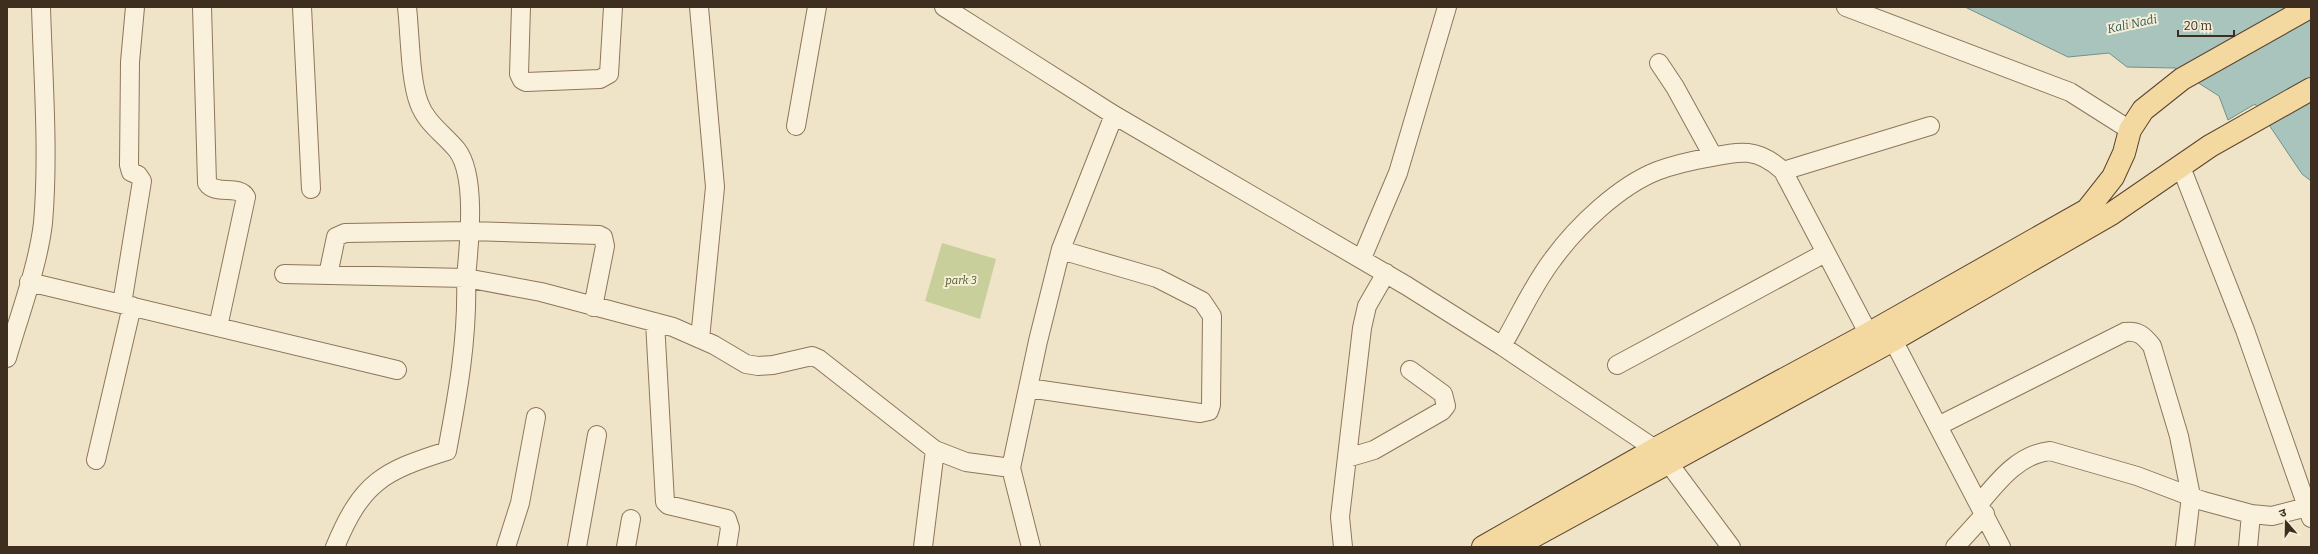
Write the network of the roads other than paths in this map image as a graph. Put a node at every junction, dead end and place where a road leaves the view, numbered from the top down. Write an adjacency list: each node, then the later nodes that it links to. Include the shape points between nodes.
1 (41, 7): 32 (street, via 45,186 42,224)
2 (135, 7): 33 (street, via 130,62 129,165 131,172 138,175 142,181)
3 (202, 7): 36 (street, via 208,183 214,189 240,192 246,197)
4 (302, 7): 23 (street)
5 (407, 7): 24 (street, via 419,103 426,117 462,159 468,183)
6 (521, 7): 7 (street, via 518,74 526,82 600,79 609,74)
7 (613, 7)
8 (699, 7): 37 (street, via 715,187)
9 (817, 7): 17 (street)
10 (944, 7): 16 (street)
11 (1447, 7): 27 (street, via 1398,173)
12 (1846, 7): 19 (street, via 2070,92)
13 (2310, 7): 19 (main road, via 2182,79 2143,110)
14 (1659, 63): 20 (street, via 1679,93)
15 (2311, 89): 21 (main road, via 2210,146)
16 (1114, 115): 25 (street); 27 (street)
17 (796, 126)
18 (1930, 126): 22 (street)
19 (2130, 130): 38 (main road, via 2124,153 2113,177 2087,210)
20 (1713, 156): 22 (street, via 1753,153 1770,158); 39 (street, via 1656,172 1622,191 1583,224 1553,259)
21 (2181, 168): 38 (main road, via 2111,214); 55 (street, via 2245,330)
22 (1783, 171): 26 (street)
23 (311, 189)
24 (470, 231): 30 (street, via 339,234 334,241); 31 (street); 34 (street, via 603,237 605,246)
25 (1061, 250): 44 (street); 44 (street, via 1157,278 1202,301 1212,316 1211,405 1209,411 1200,414)
26 (1825, 253): 38 (street); 41 (street)
27 (1362, 258): 28 (street)
28 (1386, 273): 39 (street); 50 (street, via 1367,306 1362,328)
29 (284, 274): 30 (street)
30 (328, 275): 31 (street)
31 (466, 278): 34 (street, via 541,292); 58 (street, via 467,317 448,451 414,461 384,475 364,494 344,526)
32 (29, 282): 33 (street); 40 (street)
33 (127, 305): 36 (street); 51 (street)
34 (593, 307): 35 (street)
35 (655, 322): 37 (street); 62 (street, via 665,502 668,505 727,519 730,528)
36 (218, 327): 42 (street)
37 (700, 339): 48 (street, via 746,364 758,366 812,356)
38 (1879, 341): 46 (street); 49 (main road)
39 (1502, 346): 49 (street)
40 (7, 358)
41 (1617, 364)
42 (397, 370)
43 (1410, 370): 50 (street, via 1443,394 1446,406 1442,412 1374,450)
44 (1028, 388): 52 (street)
45 (536, 417): 59 (street, via 520,503)
46 (1938, 426): 53 (street, via 2125,332 2134,330 2144,336 2157,358 2179,436); 54 (street)
47 (597, 434): 60 (street)
48 (935, 450): 52 (street, via 966,462); 63 (street)
49 (1661, 455): 66 (main road); 67 (main road); 68 (street)
50 (1347, 458): 65 (street, via 1340,517)
51 (96, 460)
52 (1011, 468): 64 (street)
53 (2191, 496): 54 (street, via 2137,476 2050,451 2040,452 2011,469); 56 (street); 71 (street)
54 (1982, 509): 69 (street); 70 (street)
55 (2310, 510): 56 (street, via 2272,516)
56 (2251, 514): 72 (street)
57 (631, 519): 61 (street)
58 (335, 547)
59 (506, 547)
60 (577, 547)
61 (626, 547)
62 (727, 547)
63 (923, 547)
64 (1031, 547)
65 (1343, 547)
66 (1483, 547)
67 (1514, 547)
68 (1731, 547)
69 (1955, 547)
70 (2001, 547)
71 (2185, 547)
72 (2248, 547)

